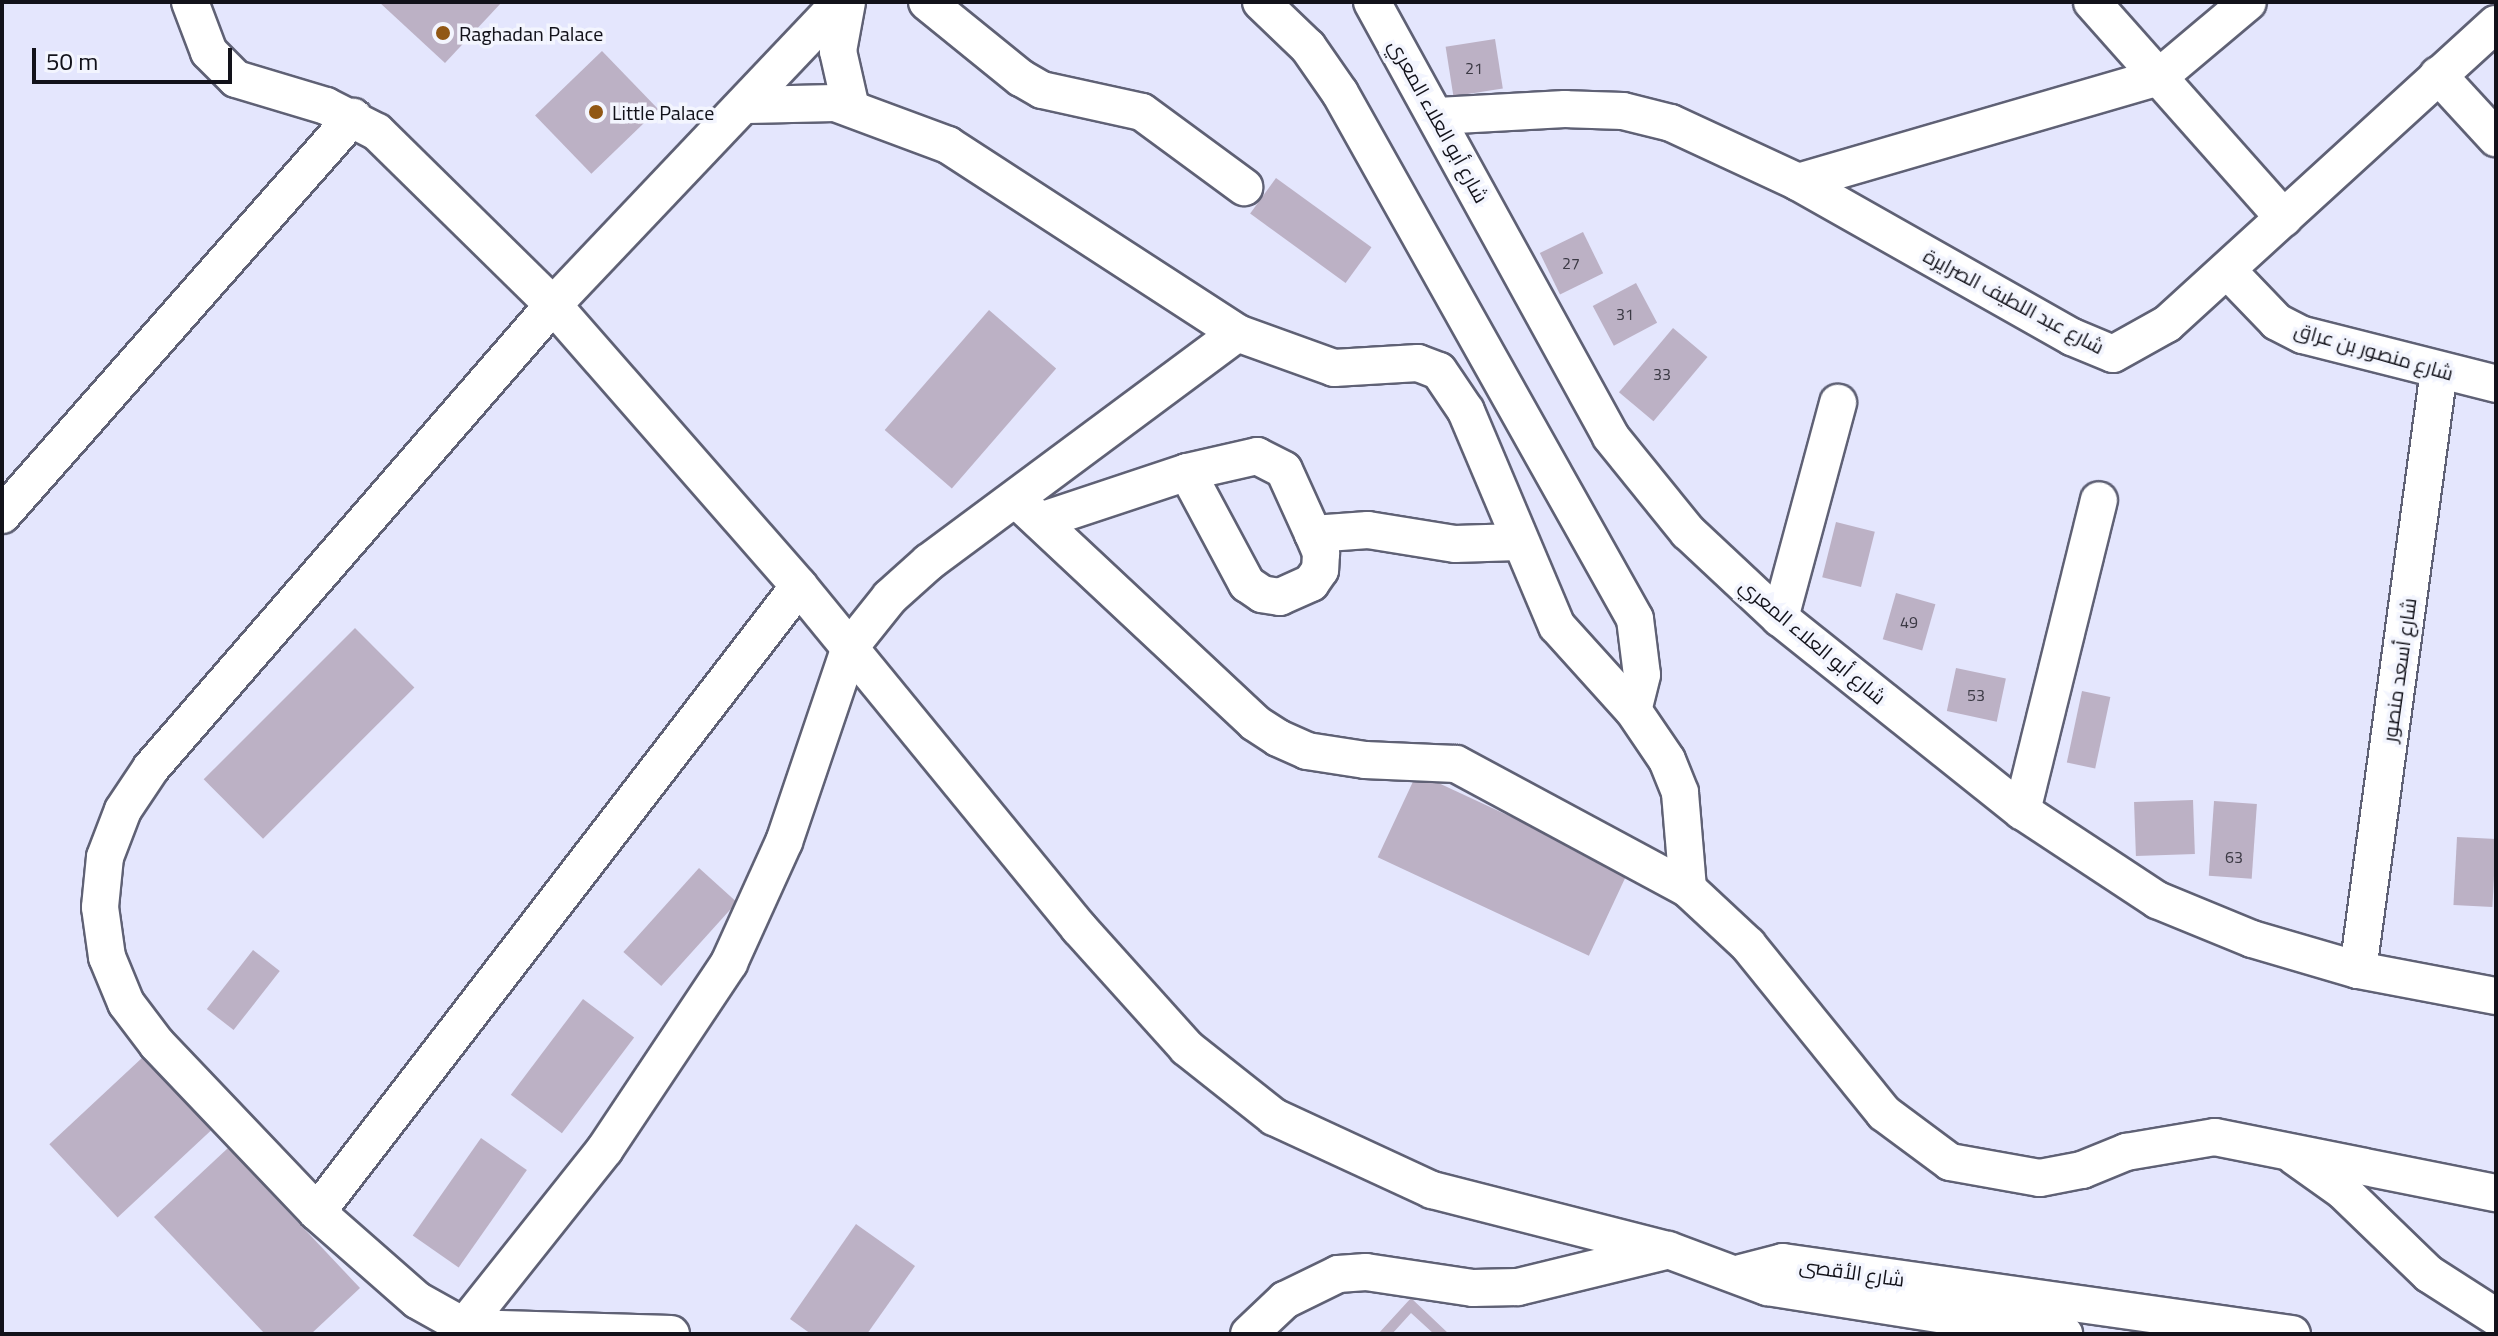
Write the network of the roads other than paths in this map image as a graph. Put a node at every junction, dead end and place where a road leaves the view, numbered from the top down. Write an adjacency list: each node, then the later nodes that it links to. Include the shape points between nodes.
1 (190, 2): 14 (street, via 209,52 236,79)
2 (844, 2): 11 (street); 12 (street, via 838,51)
3 (927, 2): 17 (street, via 1021,78 1042,90 1142,112)
4 (1261, 2): 34 (street, via 1308,47 1340,93 1635,619 1642,675)
5 (1372, 2): 13 (street, شارع أبو العلاء المعري)
6 (2092, 2): 10 (street)
7 (2248, 2): 10 (street)
8 (2496, 24): 9 (street, شارع عبد اللطيف الصرايرة)
9 (2438, 75): 15 (street); 18 (street, شارع عبد اللطيف الصرايرة)
10 (2159, 77): 16 (street); 18 (street)
11 (748, 105): 12 (street, via 816,100); 20 (street)
12 (851, 108): 21 (street, via 924,134 986,166)
13 (1438, 116): 16 (street, شارع عبد اللطيف الصرايرة, via 1623,111 1671,123); 32 (street, شارع أبو العلاء المعري, via 1611,437 1688,532)
14 (353, 117): 20 (street, via 404,155); 28 (street)
15 (2496, 138)
16 (1798, 182): 19 (street, شارع عبد اللطيف الصرايرة, via 2072,337 2113,354 2167,324)
17 (1244, 187)
18 (2284, 218): 19 (street, شارع عبد اللطيف الصرايرة)
19 (2227, 270): 22 (street, شارع منصور بن عراق, via 2277,322 2303,335)
20 (553, 305): 31 (street); 41 (street, via 151,768 123,810 105,857 100,907 107,957 126,1003 157,1044)
21 (1237, 333): 27 (street); 30 (street, via 1334,368 1418,363 1439,371 1466,411)
22 (2439, 370): 23 (street, شارع منصور بن عراق); 37 (street, شارع أسعد منصور)
23 (2496, 384)
24 (1838, 403): 32 (street)
25 (1187, 472): 27 (street); 29 (street, via 1257,456 1272,460 1284,470); 29 (street, via 1247,584 1262,594 1280,597 1311,583 1320,570 1321,553)
26 (2099, 500): 35 (street)
27 (1028, 511): 33 (street, via 929,562 890,597); 36 (street, via 1245,714 1278,738 1307,751 1365,760 1456,764)
28 (2, 515)
29 (1313, 534): 30 (street, via 1368,530 1455,544)
30 (1518, 542): 34 (street, via 1557,626)
31 (799, 586): 33 (street); 41 (street)
32 (1780, 618): 35 (street, شارع أبو العلاء المعري)
33 (850, 647): 42 (street, via 1098,950 1187,1048 1274,1117 1432,1190); 45 (street, via 784,842 729,963 605,1149)
34 (1633, 710): 36 (street, via 1667,760 1680,793)
35 (2022, 811): 37 (street, شارع أبو العلاء المعري, via 2180,912)
36 (1688, 889): 39 (street, via 1748,945 1884,1113 1950,1162 2040,1178 2174,1141 2215,1137)
37 (2358, 970): 38 (street, شارع أبو العلاء المعري)
38 (2496, 996)
39 (2283, 1148): 40 (street); 44 (street, via 2343,1191 2429,1274)
40 (2496, 1193)
41 (317, 1212): 45 (street, via 417,1300)
42 (1668, 1250): 43 (street); 47 (street, via 1518,1287 1473,1288 1366,1272 1338,1274 1285,1300)
43 (1741, 1273): 48 (street, شارع الأقصى, via 1781,1289); 49 (street, شارع الأقصى, via 1783,1262)
44 (2496, 1317)
45 (462, 1331): 46 (street)
46 (671, 1334)
47 (1249, 1334)
48 (2064, 1334)
49 (2292, 1334)

